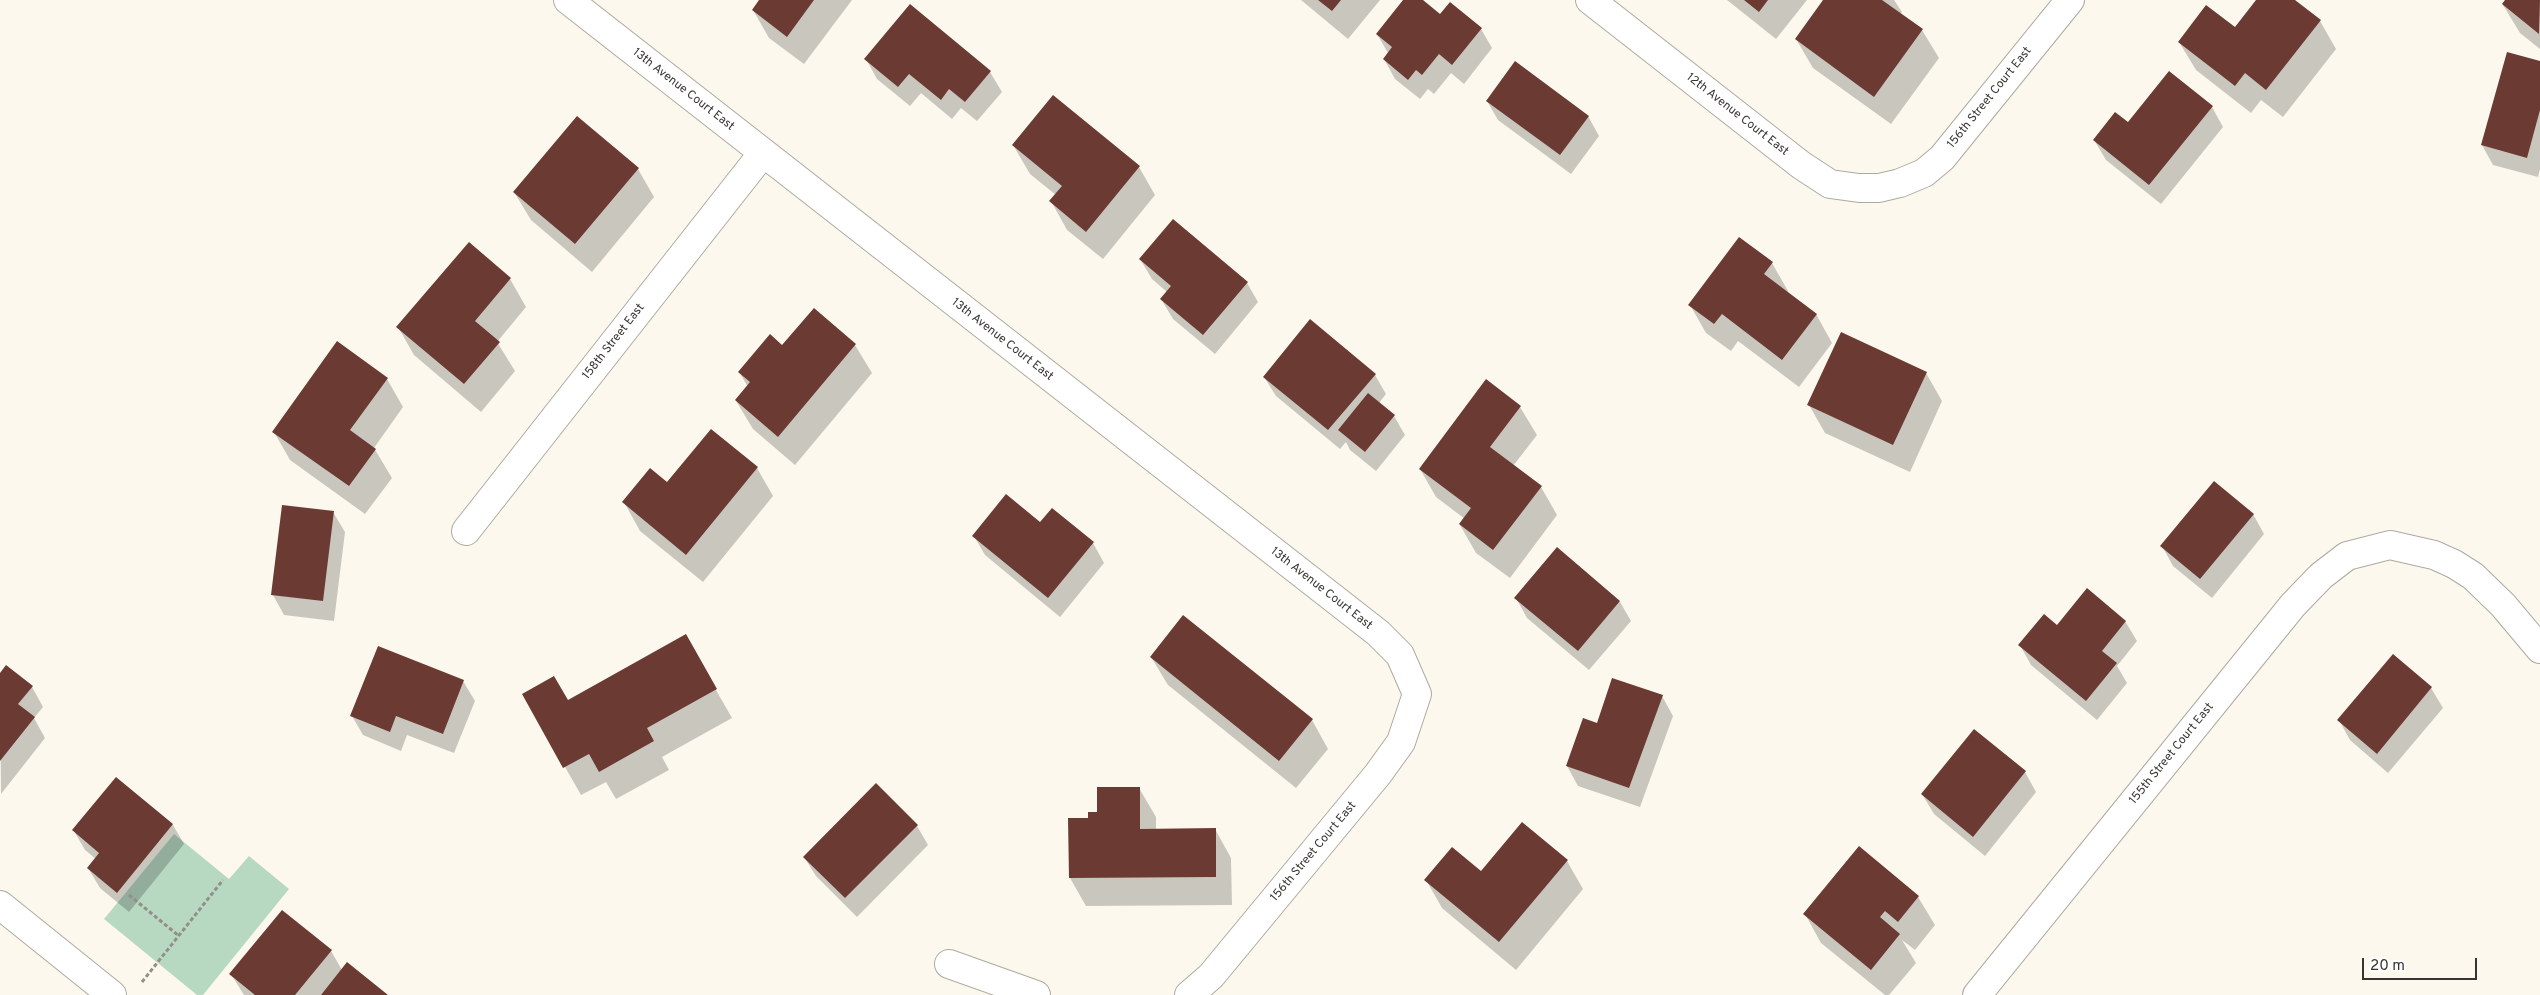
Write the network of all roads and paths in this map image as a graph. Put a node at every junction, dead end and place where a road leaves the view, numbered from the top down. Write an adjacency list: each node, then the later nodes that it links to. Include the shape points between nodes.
1 (568, 0): 4 (street, 13th Avenue Court East)
2 (1590, 0): 5 (street, 12th Avenue Court East, via 1801,165 1830,184 1879,188)
3 (2070, 0): 5 (street, 156th Street Court East, via 1942,158 1924,173)
4 (762, 153): 6 (street, 158th Street East); 8 (street, 13th Avenue Court East, via 1378,633 1400,655)
5 (1900, 183)
6 (466, 531)
7 (2540, 650): 18 (street, 155th Street Court East, via 2503,605 2473,576 2454,564 2434,555 2390,545 2347,556 2321,576 2293,605)
8 (1417, 694): 17 (street, 156th Street Court East, via 1401,742 1378,774 1211,976)
9 (223, 880): 12 (path)
10 (129, 895): 12 (path)
11 (0, 905): 15 (street)
12 (179, 936): 14 (path)
13 (949, 964): 16 (street)
14 (138, 988)
15 (112, 995)
16 (1036, 995)
17 (1189, 995)
18 (1978, 995)

